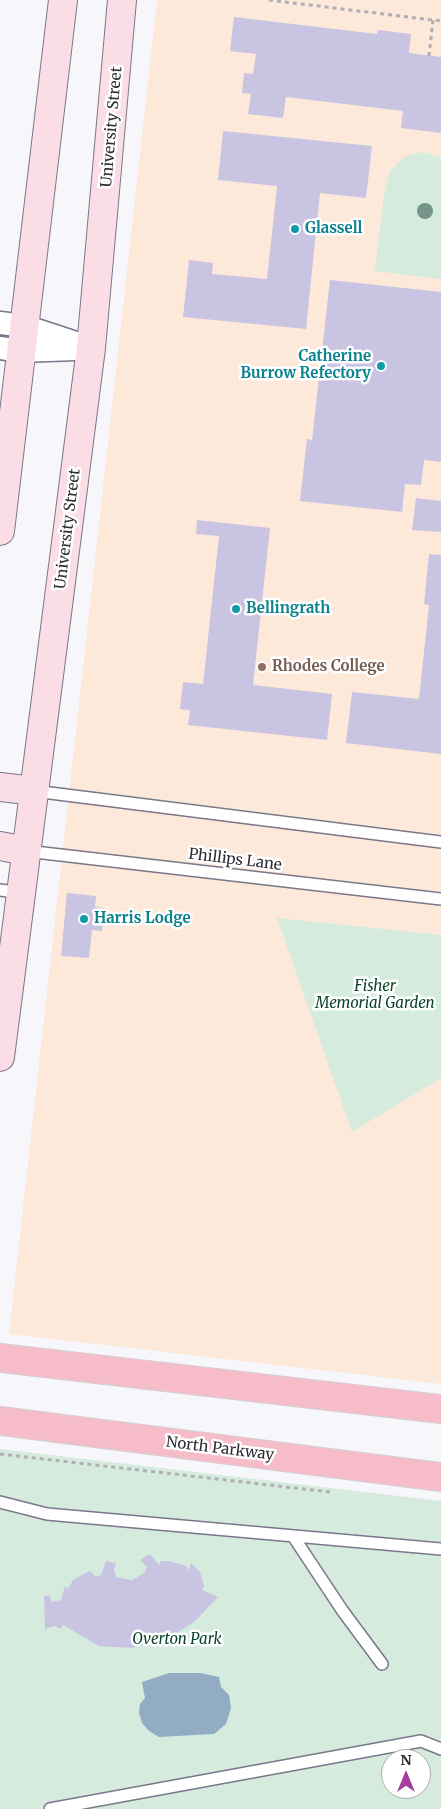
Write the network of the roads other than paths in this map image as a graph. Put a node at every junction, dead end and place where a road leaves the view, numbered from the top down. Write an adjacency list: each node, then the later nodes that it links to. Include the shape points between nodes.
1 (63, 0): 3 (main road)
2 (122, 0): 4 (main road, University Street)
3 (11, 337): 4 (street); 5 (main road)
4 (91, 348): 7 (main road, University Street)
5 (0, 531)
6 (0, 787): 7 (main road)
7 (34, 791): 8 (lane); 9 (main road, University Street)
8 (441, 842)
9 (13, 848): 10 (main road, University Street); 11 (lane, Phillips Lane)
10 (10, 891): 12 (main road, University Street)
11 (441, 899)
12 (0, 1057)
13 (0, 1358): 14 (main road)
14 (441, 1409)
15 (0, 1421): 16 (main road, North Parkway)
16 (441, 1477)
17 (0, 1502): 18 (lane, via 46,1514)
18 (293, 1536): 19 (lane); 20 (lane)
19 (441, 1549)
20 (382, 1664)
21 (441, 1748): 22 (lane, via 421,1741)
22 (50, 1809)

